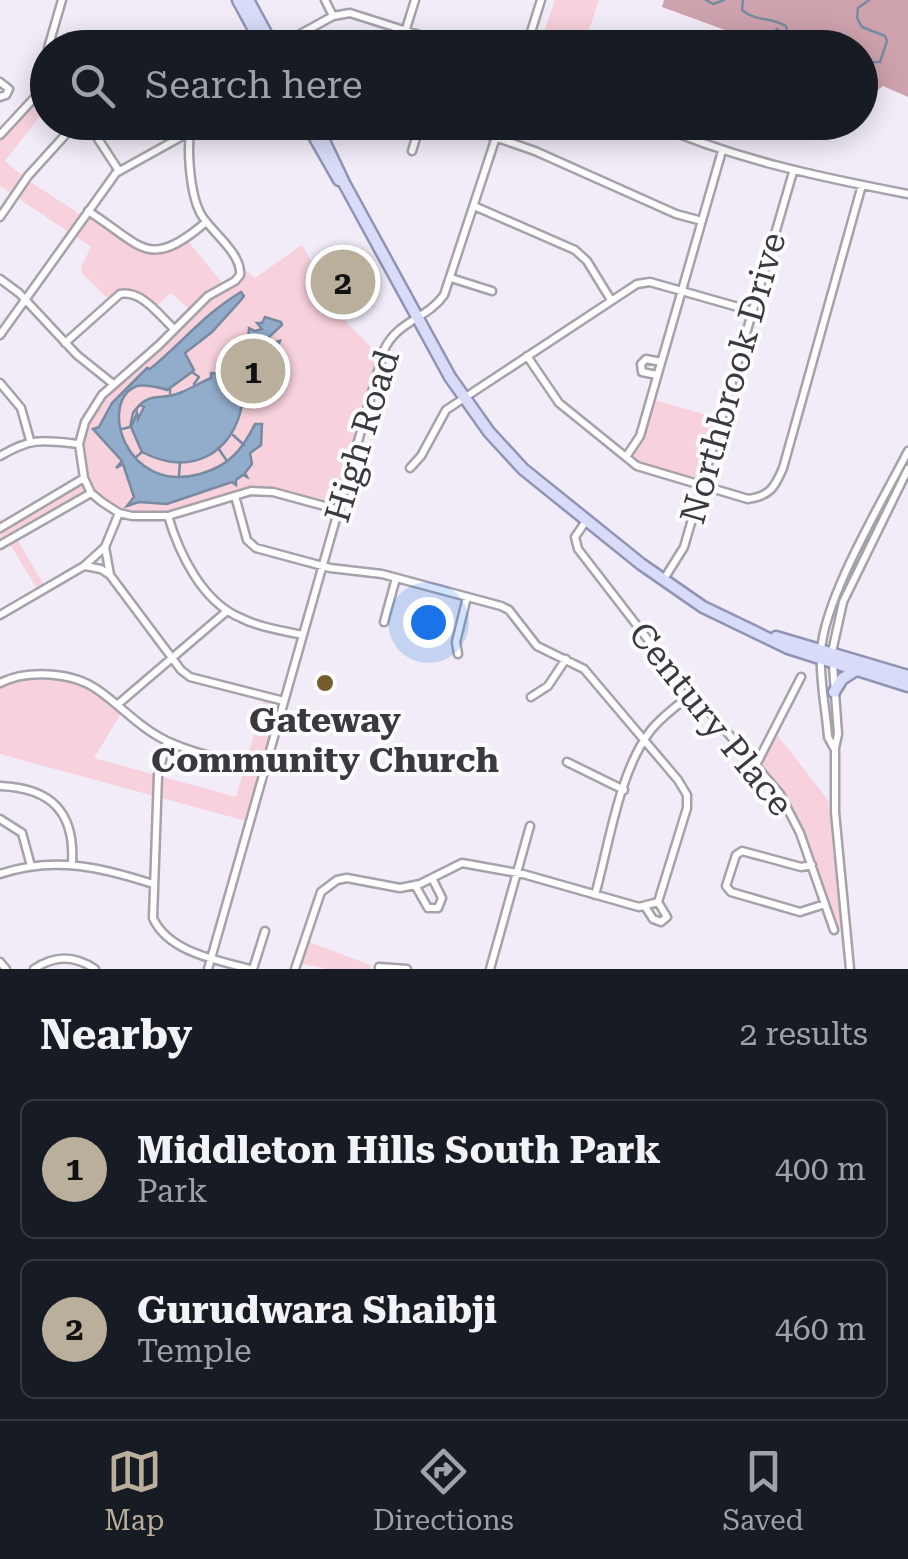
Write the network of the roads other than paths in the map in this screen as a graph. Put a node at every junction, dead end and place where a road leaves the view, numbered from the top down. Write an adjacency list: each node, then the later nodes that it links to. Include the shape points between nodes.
1 (62, 0): 8 (street)
2 (238, 0): 9 (main road)
3 (248, 0): 10 (main road)
4 (325, 0): 7 (street)
5 (415, 0): 12 (street)
6 (541, 0): 13 (street)
7 (333, 16): 11 (street); 12 (street, via 356,14)
8 (54, 30)
9 (254, 30)
10 (264, 30)
11 (307, 30)
12 (406, 30)
13 (532, 30)
14 (0, 82): 15 (street, via 8,91)
15 (0, 97)
16 (30, 102): 17 (street)
17 (0, 135)
18 (61, 140): 37 (street)
19 (99, 140): 30 (street)
20 (175, 140): 30 (street)
21 (192, 140): 39 (street, via 194,196)
22 (316, 140): 32 (main road)
23 (324, 140): 32 (main road)
24 (415, 140): 28 (street)
25 (495, 140): 35 (street)
26 (503, 140): 38 (street)
27 (695, 140): 29 (street)
28 (412, 151)
29 (722, 151): 31 (street); 38 (street)
30 (119, 171): 36 (street)
31 (793, 172): 33 (street); 46 (street, Northbrook Drive)
32 (344, 183): 47 (main road)
33 (862, 186): 34 (street); 65 (street, via 777,482 770,493 752,499)
34 (908, 194)
35 (474, 206): 40 (street); 45 (street, via 575,250)
36 (88, 210): 39 (street, via 151,250 173,247); 44 (street)
37 (0, 217)
38 (702, 221): 42 (street)
39 (206, 222): 48 (street, via 240,274)
40 (450, 278): 43 (street); 47 (street, High Road, via 439,302)
41 (0, 279): 44 (street)
42 (682, 290): 45 (street, via 643,283); 46 (street); 52 (street)
43 (492, 291)
44 (25, 299): 49 (street); 50 (street)
45 (611, 300): 51 (street)
46 (752, 310): 65 (street, Northbrook Drive)
47 (418, 317): 56 (main road); 68 (street, High Road, via 392,334 384,350)
48 (174, 330): 50 (street, via 129,292); 55 (street)
49 (0, 336)
50 (65, 343): 55 (street)
51 (527, 356): 56 (street); 61 (street, via 559,403)
52 (661, 362): 53 (street); 53 (street, via 641,364 642,372)
53 (657, 376): 61 (street, via 640,436)
54 (0, 383): 57 (street, via 21,408)
55 (112, 383): 58 (street, via 91,411)
56 (464, 398): 62 (street, via 440,418); 71 (main road, via 523,469)
57 (30, 440): 58 (street); 59 (street)
58 (79, 444): 64 (street)
59 (0, 456)
60 (907, 456): 86 (street, via 834,601)
61 (626, 457): 65 (street)
62 (410, 468)
63 (908, 469): 86 (street, via 843,602)
64 (84, 478): 66 (street); 72 (street)
65 (702, 485): 79 (street, Northbrook Drive, via 684,547)
66 (91, 492): 69 (street); 73 (street)
67 (236, 496): 68 (street, via 273,492); 70 (street); 76 (street, via 250,544)
68 (339, 510): 76 (street, High Road)
69 (119, 513): 70 (street); 74 (street)
70 (168, 516): 81 (street, via 186,562)
71 (586, 521): 79 (main road); 95 (street, Century Place, via 575,538 578,549)
72 (0, 528)
73 (0, 544)
74 (104, 547): 75 (street); 77 (street)
75 (84, 566): 77 (street); 82 (street)
76 (327, 568): 78 (street); 84 (street, High Road)
77 (110, 575): 87 (street)
78 (396, 578): 80 (street); 83 (street)
79 (662, 580): 86 (main road, via 755,632)
80 (466, 597): 85 (street); 88 (street, via 505,608 537,646)
81 (227, 611): 84 (street); 87 (street)
82 (0, 615)
83 (384, 622)
84 (303, 635): 97 (street, High Road)
85 (458, 654)
86 (826, 655): 89 (main road); 90 (main road); 94 (street); 101 (street, via 828,737)
87 (171, 659): 97 (street, via 190,677); 98 (street)
88 (566, 659): 96 (street, via 548,686); 99 (street, via 584,669)
89 (856, 670): 93 (main road); 94 (main road)
90 (908, 676)
91 (801, 677): 103 (street)
92 (0, 683): 98 (street, via 40,674 61,677 93,686)
93 (908, 686)
94 (834, 692): 101 (street)
95 (693, 693): 99 (street); 103 (street, Century Place)
96 (531, 697)
97 (284, 702): 104 (street, High Road)
98 (117, 705): 100 (street)
99 (644, 741): 106 (street); 118 (street, via 688,795)
100 (168, 742): 104 (street); 115 (street, via 158,775)
101 (834, 748): 134 (street)
102 (567, 762): 106 (street)
103 (756, 765): 110 (street, Century Place, via 790,813)
104 (265, 770): 123 (street, High Road)
105 (0, 786): 109 (street, via 26,790 61,810 72,832)
106 (624, 790): 117 (street)
107 (0, 818): 111 (street, via 22,834)
108 (530, 826): 112 (street)
109 (72, 864): 111 (street); 115 (street)
110 (812, 865): 119 (street, Century Place); 119 (street, via 742,851 726,886 800,912)
111 (31, 866): 113 (street)
112 (516, 872): 114 (street, via 462,863); 117 (street); 133 (street)
113 (0, 874)
114 (432, 878): 116 (street); 116 (street, via 442,898 438,908 428,908)
115 (153, 884): 123 (street, via 152,912 161,932)
116 (415, 885): 131 (street, via 337,880 320,892)
117 (594, 894): 120 (street)
118 (658, 902): 120 (street); 120 (street, via 667,917 661,922)
119 (825, 904): 121 (street, Century Place)
120 (646, 908)
121 (834, 930)
122 (264, 932): 130 (street)
123 (212, 957): 129 (street, High Road); 130 (street)
124 (0, 962): 126 (street)
125 (380, 967): 132 (street)
126 (6, 969)
127 (34, 969): 128 (street, via 66,958)
128 (95, 969)
129 (208, 969)
130 (252, 969)
131 (295, 969)
132 (407, 969)
133 (490, 969)
134 (850, 969)

